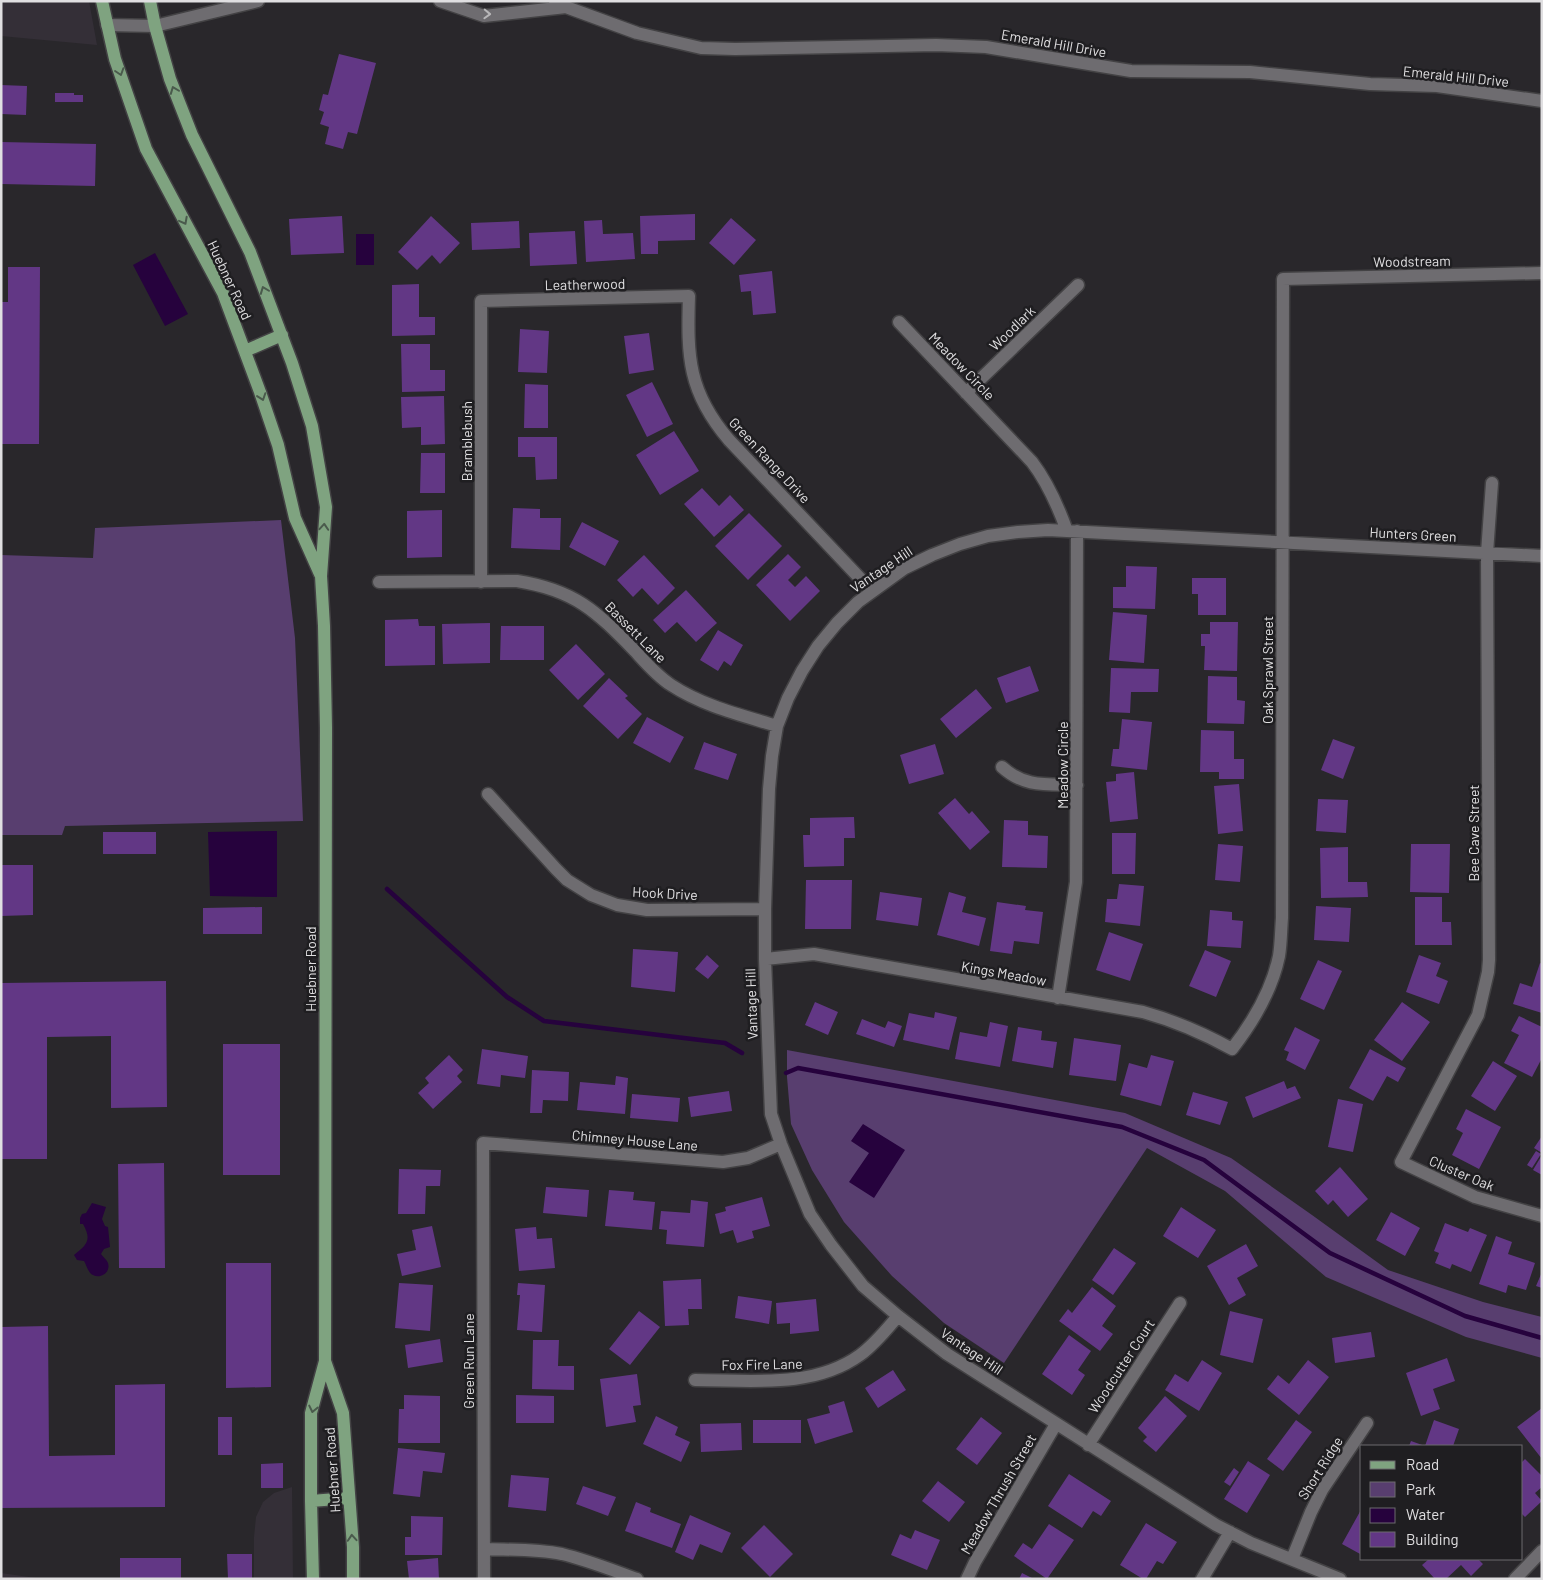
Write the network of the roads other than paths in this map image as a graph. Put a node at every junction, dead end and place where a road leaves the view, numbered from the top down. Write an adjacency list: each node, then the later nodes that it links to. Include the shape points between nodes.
1 (102, 1): 6 (main road, Huebner Road)
2 (150, 1): 7 (main road, Huebner Road)
3 (258, 1): 7 (street)
4 (440, 1): 5 (street, Emerald Hill Drive, one-way to 5, via 484,16)
5 (560, 4): 8 (street, Emerald Hill Drive, via 637,33 701,48 986,47 1131,72 1250,72 1370,84 1437,86)
6 (107, 26): 7 (street); 16 (main road, Huebner Road, one-way to 16, via 146,149 223,293)
7 (155, 26): 15 (main road, Huebner Road, one-way to 7, via 250,252 192,135 170,79)
8 (1542, 101)
9 (1542, 273): 10 (street, Woodstream)
10 (1283, 279): 20 (street, Oak Sprawl Street)
11 (1078, 285): 17 (street, Woodlark)
12 (689, 296): 13 (street, Leatherwood); 26 (street, Green Range Drive, via 687,337 691,369 710,414 729,440)
13 (481, 301): 25 (street, Bramblebush)
14 (899, 322): 17 (street, Meadow Circle)
15 (282, 335): 16 (main road); 23 (main road, Huebner Road, one-way to 15, via 326,507 312,426)
16 (245, 351): 23 (main road, Huebner Road, one-way to 23, via 278,444 295,518)
17 (966, 393): 19 (street, Meadow Circle, via 1042,474)
18 (1492, 483): 21 (street, Bee Cave Street)
19 (1072, 531): 20 (street, Vantage Hill); 26 (street, Vantage Hill, via 1018,532 960,544 905,568); 29 (street, Meadow Circle)
20 (1283, 542): 21 (street, Hunters Green); 34 (street, Oak Sprawl Street, via 1282,918 1279,955 1255,1016)
21 (1487, 553): 22 (street, Hunters Green); 37 (street, Bee Cave Street, via 1488,972 1478,1015)
22 (1542, 556)
23 (320, 576): 41 (main road, Huebner Road, via 326,728)
24 (379, 582): 25 (street, Bassett Lane)
25 (481, 582): 27 (street, Bassett Lane, via 517,581 562,592 601,617 670,684 711,705)
26 (872, 591): 27 (street, Vantage Hill, via 837,623 818,646 788,698)
27 (777, 726): 31 (street, Vantage Hill, via 769,789)
28 (1002, 767): 29 (street, via 1029,784)
29 (1077, 785): 33 (street, Meadow Circle, via 1076,882)
30 (488, 794): 31 (street, Hook Drive, via 567,880 591,895 647,910)
31 (765, 910): 32 (street, Vantage Hill)
32 (765, 959): 33 (street, Kings Meadow, via 814,954); 36 (street, Vantage Hill, via 771,1114)
33 (1058, 998): 34 (street, Kings Meadow, via 1143,1012 1174,1021)
34 (1232, 1048)
35 (483, 1143): 36 (street, Chimney House Lane, via 724,1162 748,1158); 49 (street, Green Run Lane)
36 (781, 1144): 40 (street, Vantage Hill, via 810,1214 862,1286)
37 (1401, 1162): 38 (street, Cluster Oak, via 1475,1198)
38 (1542, 1216)
39 (1180, 1303): 45 (street, Woodcutter Court)
40 (898, 1316): 42 (street, Fox Fire Lane, via 859,1356 835,1370 809,1378 782,1380); 44 (street, Vantage Hill, via 947,1354)
41 (325, 1361): 46 (main road, Huebner Road, via 343,1413); 47 (main road, Huebner Road, one-way to 47, via 311,1413)
42 (695, 1380)
43 (1367, 1423): 51 (street, Short Ridge, via 1322,1490)
44 (1056, 1424): 45 (street, Vantage Hill); 56 (street, Meadow Thrush Street)
45 (1088, 1445): 48 (street, Vantage Hill)
46 (349, 1498): 47 (main road); 53 (main road, Huebner Road, one-way to 46)
47 (311, 1501): 52 (main road, Huebner Road)
48 (1230, 1532): 51 (street, Vantage Hill); 57 (street)
49 (484, 1549): 54 (street, Green Run Lane); 55 (street, via 563,1554)
50 (1542, 1551): 59 (street)
51 (1292, 1559): 58 (street, Vantage Hill)
52 (313, 1579)
53 (354, 1579)
54 (484, 1579)
55 (636, 1579)
56 (967, 1579)
57 (1202, 1579)
58 (1340, 1579)
59 (1515, 1579)

